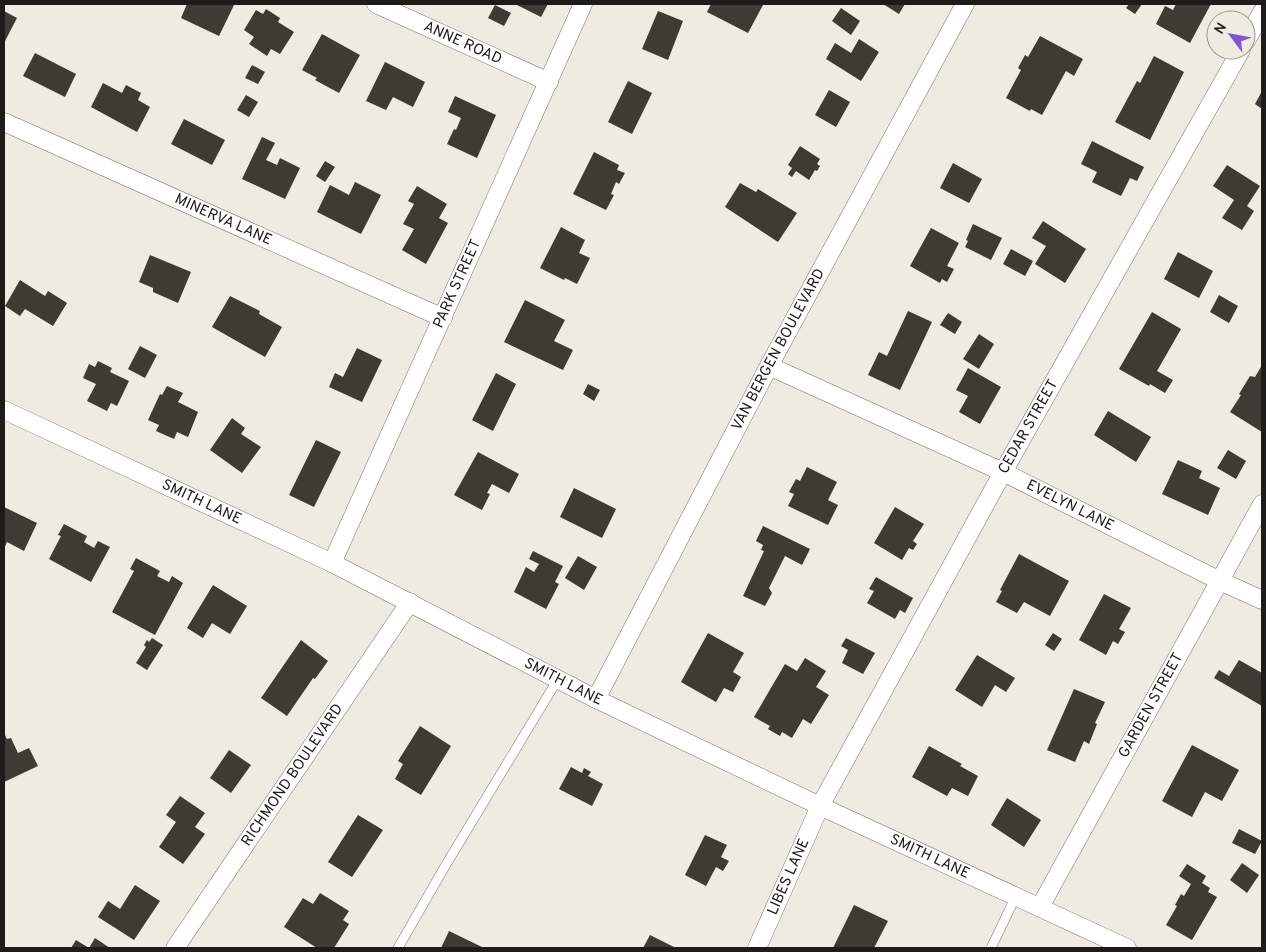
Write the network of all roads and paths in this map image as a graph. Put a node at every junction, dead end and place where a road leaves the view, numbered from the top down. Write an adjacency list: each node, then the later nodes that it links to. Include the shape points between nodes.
1 (376, 4): 5 (street, ANNE ROAD)
2 (583, 4): 5 (street, PARK STREET)
3 (965, 4): 8 (street, VAN BERGEN BOULEVARD)
4 (1235, 60): 10 (street, CEDAR STREET)
5 (549, 82): 7 (street, PARK STREET)
6 (4, 122): 7 (street, MINERVA LANE)
7 (443, 318): 12 (street, PARK STREET)
8 (769, 366): 10 (street, EVELYN LANE); 17 (street, VAN BERGEN BOULEVARD)
9 (4, 410): 12 (street, SMITH LANE)
10 (1003, 472): 13 (street, EVELYN LANE); 18 (street, CEDAR STREET)
11 (1262, 504): 13 (street, GARDEN STREET)
12 (332, 563): 15 (street, SMITH LANE)
13 (1220, 581): 14 (street, EVELYN LANE); 20 (street, GARDEN STREET)
14 (1262, 600)
15 (410, 602): 16 (street, SMITH LANE); 21 (street, RICHMOND BOULEVARD)
16 (558, 679): 17 (street, SMITH LANE); 22 (lane)
17 (596, 699): 18 (street, SMITH LANE)
18 (820, 806): 19 (street, SMITH LANE); 23 (street, LIBES LANE)
19 (1016, 896): 20 (street, SMITH LANE); 24 (lane)
20 (1040, 907): 25 (street, SMITH LANE)
21 (175, 948)
22 (398, 948)
23 (756, 948)
24 (991, 948)
25 (1127, 948)

